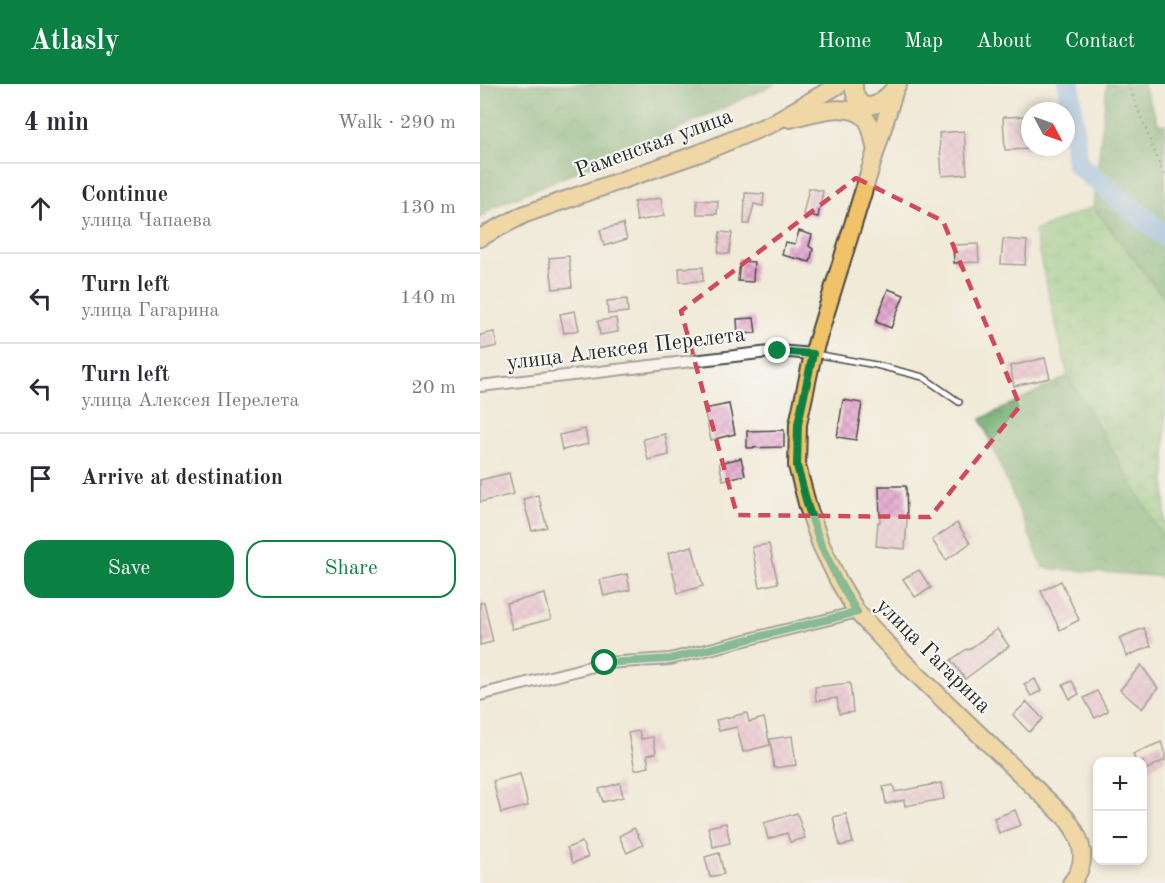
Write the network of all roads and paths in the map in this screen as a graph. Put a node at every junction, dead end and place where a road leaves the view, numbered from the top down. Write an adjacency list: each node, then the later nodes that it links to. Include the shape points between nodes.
1 (840, 84): 5 (main road, Раменская улица)
2 (854, 84): 4 (main road, via 854,96 866,106 873,106)
3 (1128, 84): 7 (path)
4 (896, 86): 6 (main road, улица Гагарина)
5 (771, 124): 6 (main road, via 828,109 852,110 868,122); 10 (main road, Раменская улица, via 525,214)
6 (875, 151): 11 (main road, улица Гагарина)
7 (1165, 178)
8 (494, 213): 9 (path)
9 (480, 217)
10 (480, 238)
11 (813, 354): 12 (street, улица Алексея Перелета, via 778,351); 13 (lane, via 923,377); 14 (main road, улица Гагарина, via 798,424 797,466 821,545)
12 (480, 386)
13 (959, 402)
14 (857, 612): 15 (street, via 670,659 605,663); 16 (main road, улица Гагарина, via 1067,819 1083,849 1082,863)
15 (480, 695)
16 (1071, 883)

